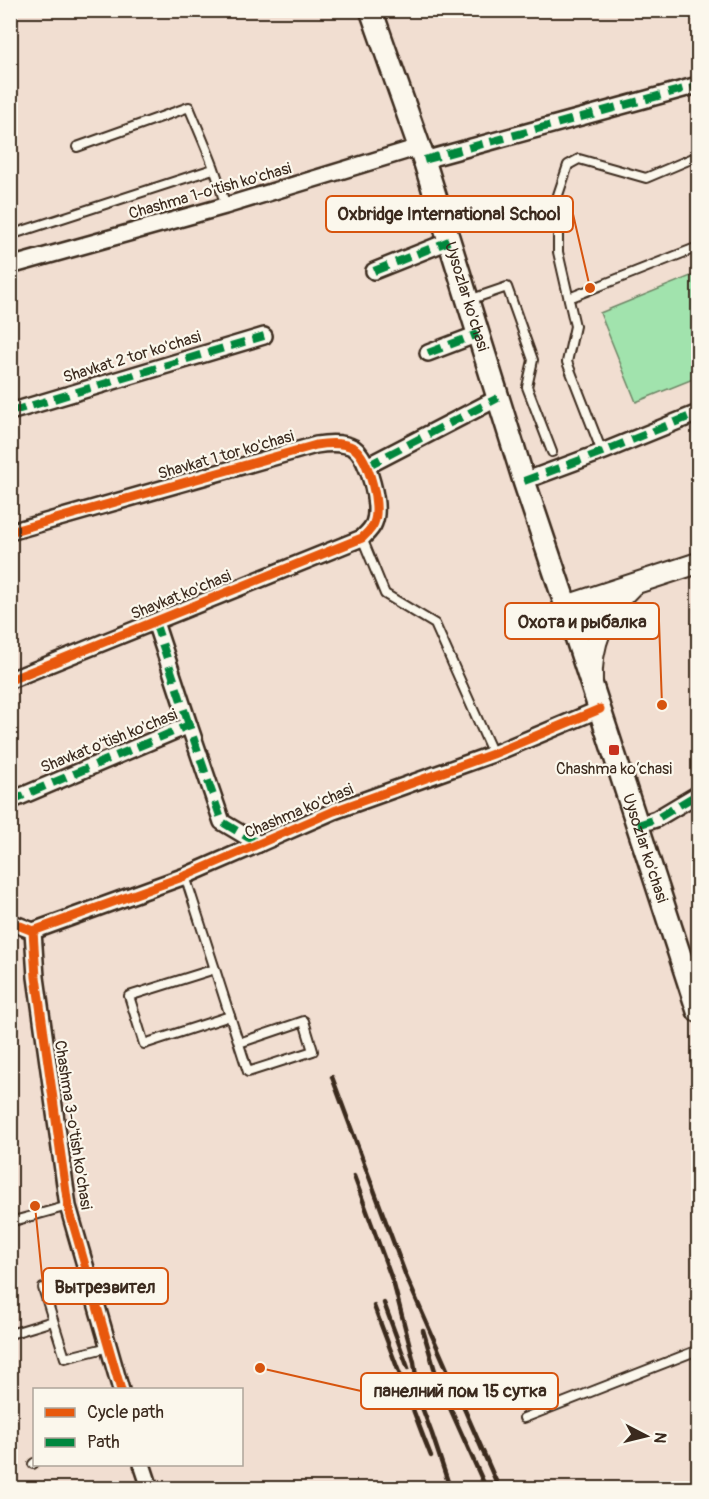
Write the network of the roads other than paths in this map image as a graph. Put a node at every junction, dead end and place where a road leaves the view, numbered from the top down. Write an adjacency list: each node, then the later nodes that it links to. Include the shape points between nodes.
1 (371, 10): 4 (main road, Uysozlar ko'chasi)
2 (699, 85): 4 (street, Chashma 1-o'tish ko'chasi)
3 (77, 147): 6 (lane, via 189,106)
4 (422, 153): 7 (street, Chashma 1-o'tish ko'chasi); 9 (main road, Uysozlar ko'chasi)
5 (699, 156): 13 (lane, via 646,178 579,159 568,165 558,195 558,252)
6 (213, 169): 7 (lane); 8 (lane)
7 (225, 206): 11 (street, Chashma 1-o'tish ko'chasi)
8 (10, 235)
9 (449, 241): 12 (street); 14 (main road, Uysozlar ko'chasi)
10 (699, 247): 13 (lane)
11 (10, 266)
12 (374, 271)
13 (569, 298): 22 (lane, via 575,326 567,362)
14 (468, 300): 15 (main road, Uysozlar ko'chasi); 21 (lane, via 507,287 533,360 527,387)
15 (478, 334): 17 (street); 18 (main road, Uysozlar ko'chasi)
16 (264, 336): 19 (street, Shavkat 2 tor ko'chasi)
17 (428, 354)
18 (498, 398): 23 (street); 24 (main road, Uysozlar ko'chasi)
19 (10, 412)
20 (699, 413): 22 (street)
21 (552, 452)
22 (602, 452): 24 (street)
23 (367, 466): 25 (street, Shavkat 1 tor ko'chasi, via 355,449 346,445 316,445); 26 (street, via 376,512 374,525)
24 (524, 481): 29 (main road, Uysozlar ko'chasi)
25 (10, 532)
26 (362, 538): 30 (street, Shavkat ko'chasi); 35 (lane, via 385,594 435,624)
27 (699, 562): 28 (street)
28 (634, 584): 29 (street); 32 (street, via 614,605 600,630 593,656)
29 (566, 606): 32 (main road, Uysozlar ko'chasi)
30 (155, 622): 31 (street, Shavkat ko'chasi); 34 (street)
31 (10, 680)
32 (592, 685): 33 (main road, Uysozlar ko'chasi)
33 (600, 709): 35 (street, Chashma ko'chasi); 38 (main road, Uysozlar ko'chasi)
34 (189, 725): 37 (street, Shavkat o'tish ko'chasi); 39 (street, Shavkat o'tish ko'chasi, via 222,822)
35 (493, 754): 39 (street, Chashma ko'chasi, via 334,811)
36 (699, 794): 38 (street, via 657,819)
37 (10, 801)
38 (638, 825): 44 (main road, Uysozlar ko'chasi)
39 (259, 844): 40 (street, Chashma ko'chasi)
40 (185, 876): 42 (street, Chashma ko'chasi); 43 (lane)
41 (10, 922): 42 (street)
42 (33, 931): 47 (street, Chashma 3-o'tish ko'chasi)
43 (215, 969): 45 (lane); 45 (lane, via 129,996 144,1044)
44 (698, 1005)
45 (230, 1016): 46 (lane)
46 (239, 1043): 46 (lane, via 248,1072 313,1051 304,1021)
47 (68, 1206): 48 (lane); 52 (street, Chashma 3-o'tish ko'chasi)
48 (10, 1222)
49 (43, 1288): 50 (lane)
50 (53, 1321): 51 (lane); 52 (lane, via 65,1358)
51 (10, 1334)
52 (109, 1347): 54 (street, Chashma 3-o'tish ko'chasi)
53 (699, 1350): 55 (lane)
54 (121, 1388)
55 (524, 1418)
56 (143, 1466): 57 (street)
57 (150, 1488)

